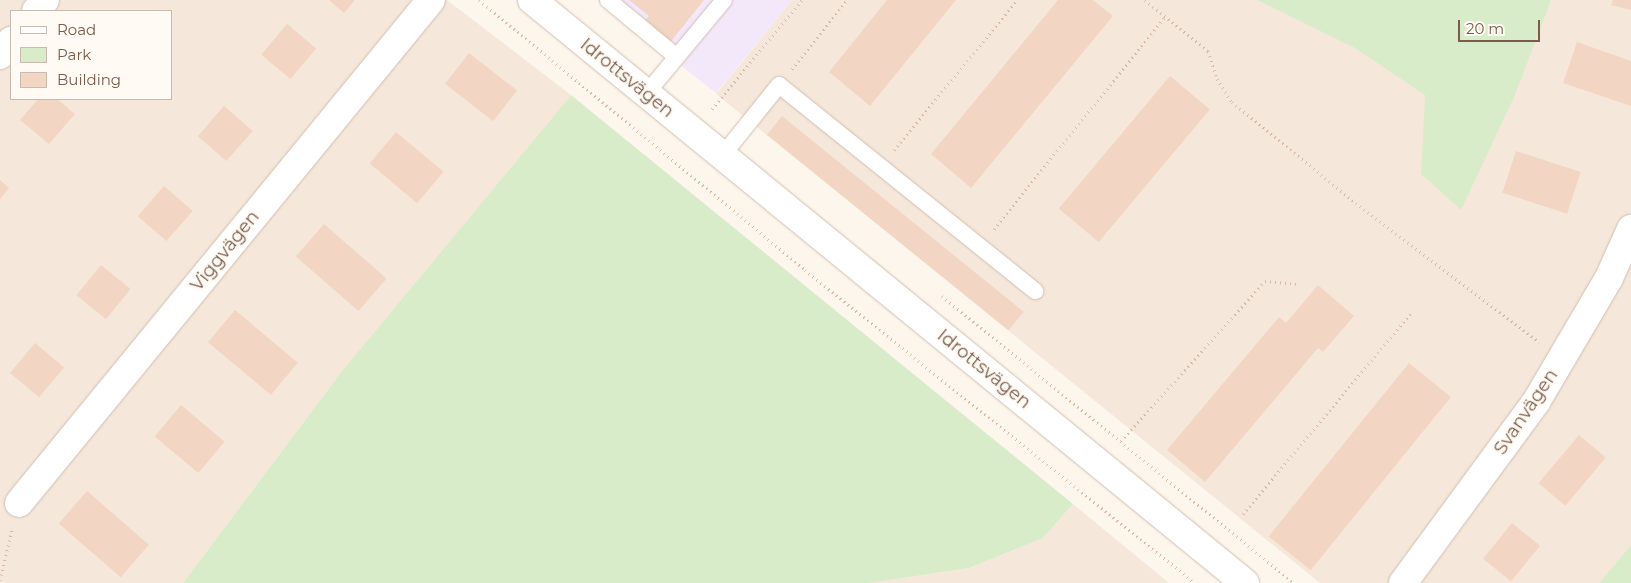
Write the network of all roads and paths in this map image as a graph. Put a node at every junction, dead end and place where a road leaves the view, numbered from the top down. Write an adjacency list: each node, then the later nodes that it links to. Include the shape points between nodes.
1 (45, 0): 11 (street)
2 (431, 0): 28 (street, Viggvägen)
3 (479, 0): 31 (path, via 805,270)
4 (532, 0): 17 (street, Idrottsvägen)
5 (608, 0): 15 (lane)
6 (724, 0): 15 (lane)
7 (802, 0): 18 (path)
8 (847, 0): 16 (path)
9 (1017, 0): 20 (path)
10 (1145, 0): 12 (path)
11 (37, 10)
12 (1166, 16): 22 (path); 26 (path, via 1208,50 1217,80 1232,102 1356,203)
13 (10, 42): 14 (street)
14 (0, 55)
15 (677, 57): 17 (lane)
16 (779, 85): 19 (lane); 20 (lane)
17 (646, 94): 19 (street, Idrottsvägen)
18 (712, 109)
19 (722, 156): 32 (street, Idrottsvägen)
20 (881, 166): 22 (lane)
21 (1631, 229): 26 (street, Svanvägen, via 1609,278)
22 (979, 247): 24 (lane)
23 (1298, 284): 27 (path, via 1265,281)
24 (1035, 292)
25 (1410, 314): 29 (path)
26 (1562, 360): 33 (street, Svanvägen, via 1536,402)
27 (1121, 441)
28 (19, 502): 30 (path)
29 (1243, 514)
30 (0, 580)
31 (1195, 583)
32 (1245, 583)
33 (1403, 583)

